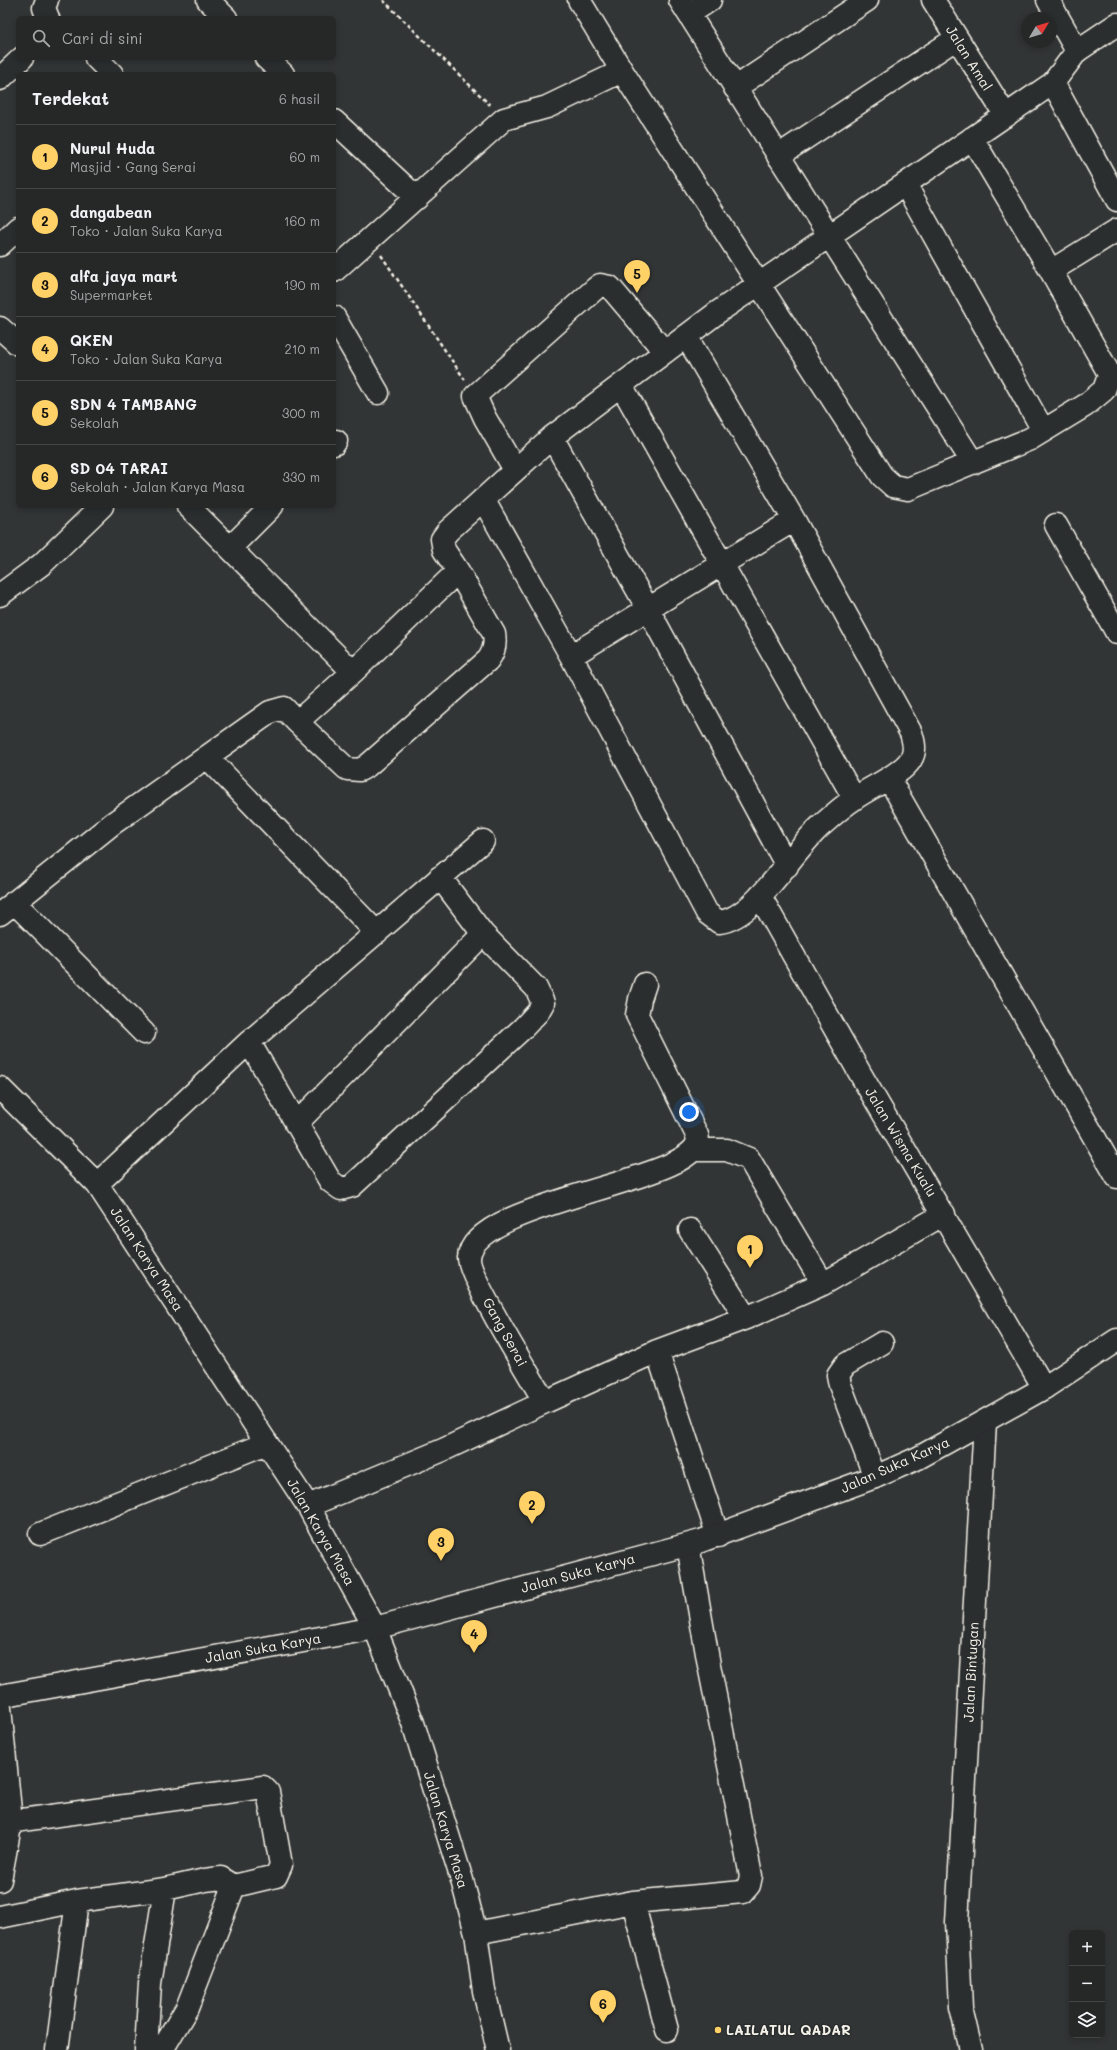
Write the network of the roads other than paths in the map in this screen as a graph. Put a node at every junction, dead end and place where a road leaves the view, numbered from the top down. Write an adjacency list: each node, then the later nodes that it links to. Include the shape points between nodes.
1 (208, 0): 8 (street)
2 (579, 0): 15 (street)
3 (710, 0): 7 (street)
4 (868, 0): 20 (street)
5 (933, 0): 10 (street, Jalan Amal)
6 (1048, 0): 11 (street)
7 (684, 7): 20 (street)
8 (224, 16)
9 (1117, 24): 11 (street)
10 (957, 38): 21 (street, Jalan Amal); 24 (street)
11 (1078, 51): 19 (street)
12 (20, 60): 18 (street)
13 (98, 60): 16 (street)
14 (268, 60): 17 (street)
15 (622, 70): 26 (street, via 547,107 504,119); 34 (street)
16 (110, 72)
17 (281, 72)
18 (0, 79)
19 (1052, 83): 21 (street); 27 (street)
20 (735, 88): 24 (street)
21 (1006, 116): 23 (street)
22 (336, 123): 26 (street)
23 (972, 138): 25 (street); 33 (street)
24 (778, 156): 30 (street)
25 (905, 184): 30 (street); 40 (street)
26 (417, 198): 32 (street)
27 (1117, 200)
28 (16, 230): 31 (street)
29 (1117, 230): 33 (street)
30 (829, 236): 34 (street); 42 (street)
31 (0, 245)
32 (336, 269)
33 (1051, 271): 40 (street, via 1109,376 1104,390)
34 (760, 283): 36 (street); 42 (street, via 888,482 893,486 908,489)
35 (336, 320): 39 (street)
36 (686, 336): 37 (street); 48 (street)
37 (665, 352): 38 (street); 43 (street, via 610,287 596,288 475,396)
38 (621, 385): 41 (street); 51 (street)
39 (378, 393)
40 (1043, 430): 42 (street, via 1030,439)
41 (552, 437): 43 (street); 54 (street)
42 (973, 463)
43 (516, 470): 44 (street)
44 (483, 498): 52 (street, via 442,538 444,550); 56 (street)
45 (100, 508): 53 (street, via 42,564)
46 (190, 508): 50 (street)
47 (270, 508): 50 (street)
48 (794, 520): 51 (street); 60 (street, via 914,740 910,760)
49 (1056, 525): 55 (street)
50 (230, 548): 57 (street)
51 (722, 564): 54 (street); 61 (street)
52 (458, 571): 57 (street); 58 (street, via 494,634 494,651 488,660 360,770 349,770 341,765)
53 (0, 595)
54 (648, 609): 56 (street); 63 (street)
55 (1117, 633)
56 (570, 656): 65 (street, via 707,914 719,922 732,920)
57 (353, 672): 58 (street)
58 (297, 722): 59 (street, via 287,709 275,709)
59 (207, 757): 66 (street, via 112,824); 67 (street)
60 (889, 779): 61 (street); 75 (street)
61 (854, 798): 63 (street, via 819,827)
62 (483, 841): 64 (street)
63 (787, 866): 65 (street)
64 (440, 877): 67 (street); 68 (street)
65 (760, 896): 77 (street, Jalan Wisma Kualu, via 861,1075)
66 (7, 908): 70 (street)
67 (378, 933): 71 (street)
68 (483, 934): 73 (street); 73 (street, via 540,995 542,1006 523,1028 352,1186 341,1189 330,1180)
69 (645, 984): 74 (street, via 637,1015 697,1135 698,1143)
70 (144, 1033)
71 (249, 1042): 73 (street); 76 (street)
72 (4, 1099): 76 (street, Jalan Karya Masa)
73 (296, 1124)
74 (695, 1150): 79 (street, via 727,1150 749,1159); 85 (street, Gang Serai, via 679,1162 536,1209 502,1223 471,1249 470,1266)
75 (1117, 1177)
76 (97, 1184): 87 (street, Jalan Karya Masa)
77 (944, 1214): 79 (street); 84 (street, Jalan Wisma Kualu)
78 (690, 1230): 80 (street)
79 (823, 1284): 80 (street)
80 (746, 1318): 83 (street)
81 (1117, 1340): 84 (street, Jalan Suka Karya)
82 (882, 1343): 88 (street, via 845,1365 838,1375)
83 (657, 1352): 85 (street); 91 (street)
84 (1044, 1388): 86 (street, Jalan Suka Karya)
85 (545, 1402): 89 (street, via 443,1450)
86 (985, 1422): 88 (street, Jalan Suka Karya); 109 (street, Jalan Bintugan, via 958,1922 961,2008)
87 (267, 1443): 89 (street, Jalan Karya Masa); 90 (street)
88 (876, 1477): 91 (street, Jalan Suka Karya)
89 (308, 1506): 93 (street, Jalan Karya Masa)
90 (40, 1534)
91 (718, 1536): 92 (street, Jalan Suka Karya)
92 (688, 1545): 93 (street, Jalan Suka Karya); 101 (street, via 751,1876 750,1883 743,1892)
93 (375, 1628): 94 (street, Jalan Suka Karya); 103 (street, Jalan Karya Masa, via 413,1723)
94 (0, 1696)
95 (0, 1708): 96 (street)
96 (5, 1822): 97 (street); 98 (street, via 263,1788 268,1792 280,1865 276,1876)
97 (0, 1880)
98 (234, 1886): 99 (street, via 221,1878); 107 (street, via 187,2008)
99 (165, 1890): 100 (street); 106 (street, via 150,1983)
100 (78, 1901): 102 (street); 105 (street)
101 (633, 1902): 103 (street); 104 (street)
102 (0, 1917)
103 (476, 1933): 108 (street, Jalan Karya Masa, via 484,1991)
104 (667, 2030)
105 (57, 2050)
106 (146, 2050)
107 (162, 2050)
108 (498, 2050)
109 (971, 2050)

